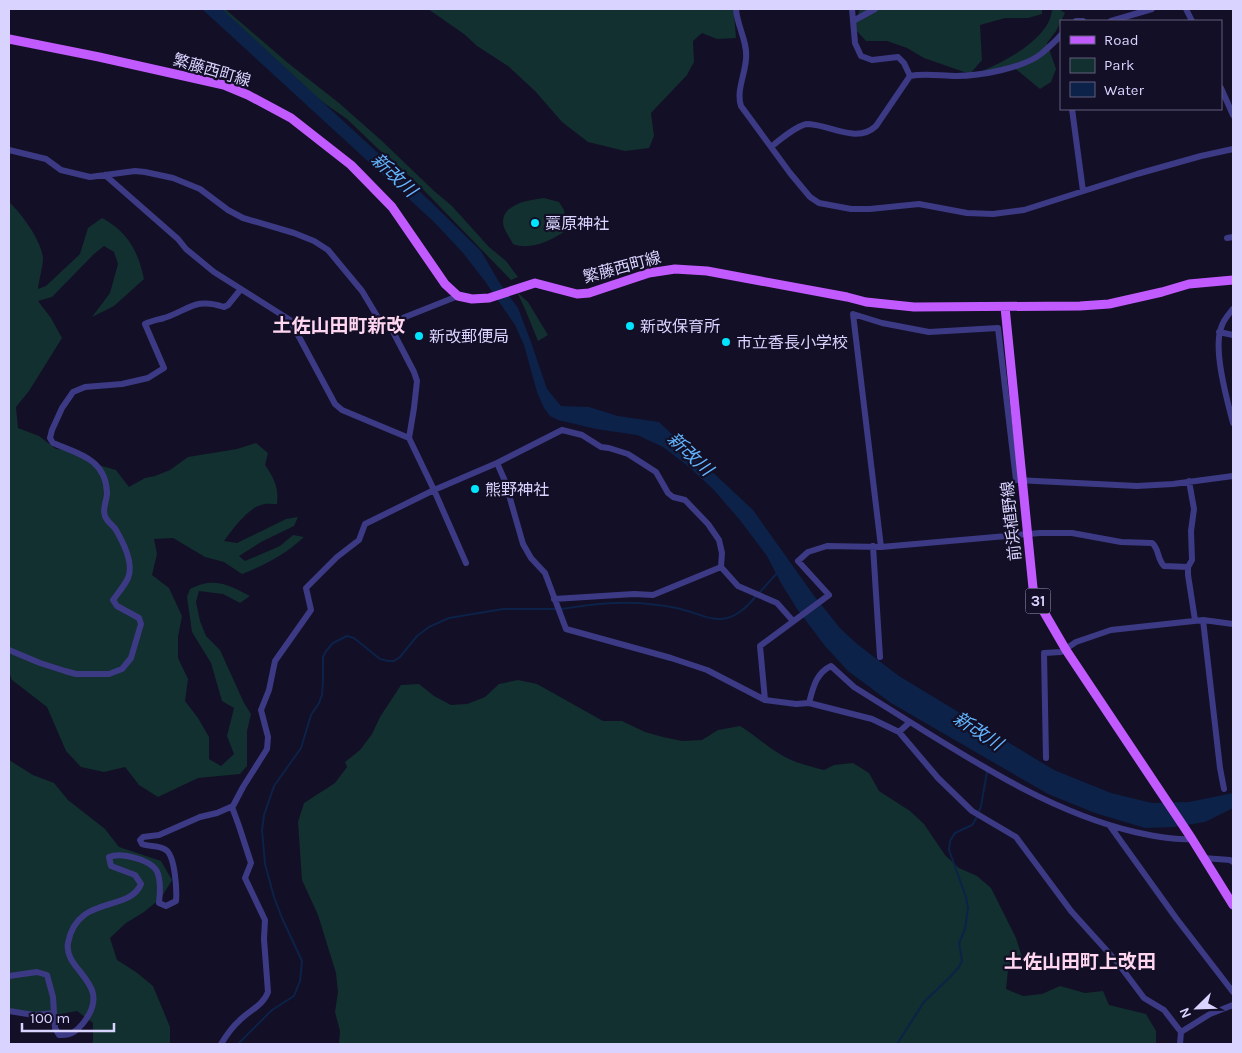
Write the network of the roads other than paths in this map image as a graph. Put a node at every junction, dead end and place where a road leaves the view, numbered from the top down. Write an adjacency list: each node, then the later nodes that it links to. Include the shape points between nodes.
1 (736, 9): 13 (street, via 746,45 738,98 747,116)
2 (852, 9): 6 (street)
3 (875, 9): 6 (street)
4 (1152, 9): 5 (street)
5 (1114, 20)
6 (853, 21): 9 (street, via 855,43 861,56 872,60 898,57)
7 (1060, 36): 9 (street, via 1040,55 1005,69 964,75)
8 (9, 39): 20 (main road, 繁藤西町線, via 224,86 291,118 351,165 392,207 445,284)
9 (910, 76): 13 (street, via 872,130 860,135 806,124)
10 (1222, 90): 12 (street)
11 (1072, 110): 17 (street)
12 (1233, 115)
13 (771, 147): 17 (street, via 810,197 832,206 870,209 919,204 993,214 1024,210)
14 (1233, 149): 17 (street)
15 (9, 150): 16 (street, via 46,159 61,170 74,174 90,178)
16 (105, 175): 19 (street, via 178,239 186,250); 23 (street, via 145,172 173,178 200,189 243,218 314,241 328,250 362,291 382,324)
17 (1083, 192)
18 (1233, 280): 21 (main road, via 1189,284 1109,304)
19 (241, 289): 27 (street, via 290,320 335,404 342,410); 44 (street, via 224,307 202,303 145,324 164,368 148,378 85,387 72,392 52,430 50,438 53,443 94,462 102,471 107,485 104,513 117,531 130,570 113,600 117,606 139,618 141,624 131,658 122,669 109,674 76,674)
20 (458, 296): 21 (main road, 繁藤西町線, via 489,298 535,284 577,294 589,293 649,273 690,269 866,302 914,307); 23 (street)
21 (1005, 307): 30 (main road, 前浜植野線 / 31)
22 (1233, 309): 24 (street)
23 (389, 324): 27 (street, via 416,381)
24 (1220, 332): 25 (street); 26 (street, via 1223,387)
25 (1233, 335)
26 (1233, 423)
27 (409, 438): 32 (street)
28 (497, 463): 32 (street); 37 (street, via 562,430 582,435 601,447 628,454 656,472 668,493 684,500 708,524 719,540); 39 (street, via 523,544 545,573)
29 (1233, 476): 31 (street)
30 (1021, 481): 31 (street, via 1137,486); 33 (main road, 前浜植野線 / 31); 35 (street, via 1016,480 998,328 930,332 853,314)
31 (1189, 481): 38 (street, via 1194,509 1192,560)
32 (434, 490): 36 (street); 53 (street, via 365,524 359,540 306,588 311,610 275,661 261,710 268,737 267,749)
33 (1026, 534): 35 (street); 38 (street, via 1072,533 1122,542 1152,543 1164,566); 45 (main road, 前浜植野線 / 31, via 1033,588)
34 (873, 546): 35 (street); 42 (street, via 828,546 808,552 798,562 829,594); 46 (street)
35 (881, 547)
36 (466, 564)
37 (721, 567): 39 (street, via 653,595 615,594); 42 (street, via 738,586 777,603)
38 (1188, 567): 40 (street)
39 (554, 599): 47 (street, via 566,629 707,670)
40 (1195, 620): 41 (street); 45 (street, via 1111,630 1076,642)
41 (1203, 620): 43 (street); 52 (street)
42 (793, 621): 47 (street, via 760,646)
43 (1233, 624)
44 (9, 650)
45 (1066, 650): 51 (street, via 1044,654); 55 (main road, 前浜植野線 / 31)
46 (880, 657)
47 (764, 700): 48 (street)
48 (809, 703): 49 (street, via 815,680 831,666 854,687); 50 (street, via 872,719)
49 (910, 722): 50 (street); 54 (street, via 1017,786)
50 (899, 732): 64 (street, via 938,778 972,811 1016,837 1066,905 1144,998 1164,1010)
51 (1046, 758)
52 (1224, 788)
53 (232, 807): 63 (street, via 140,840 142,844 169,852 177,890 176,901 166,906 160,903 158,872 152,866 122,855 109,857 111,866 135,875 141,884 135,894 84,914 74,927 68,943 69,952 88,980 93,993 92,1006 86,1020 67,1036 59,1036); 65 (street, via 251,863 245,878 265,920 268,992 261,1004 239,1020)
54 (1110, 826): 55 (street, via 1174,840); 60 (street)
55 (1189, 837): 56 (main road, 前浜植野線 / 31)
56 (1203, 858): 57 (street); 58 (main road, 前浜植野線 / 31)
57 (1233, 862)
58 (1233, 905)
59 (9, 976): 63 (street, via 37,972 47,975)
60 (1233, 992)
61 (1233, 1005): 64 (street, via 1210,1014)
62 (9, 1011): 63 (street)
63 (54, 1014)
64 (1181, 1032): 66 (street)
65 (221, 1044)
66 (1180, 1044)

